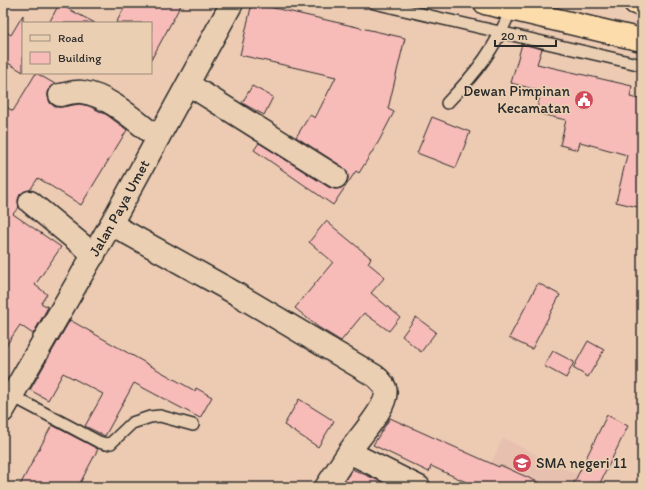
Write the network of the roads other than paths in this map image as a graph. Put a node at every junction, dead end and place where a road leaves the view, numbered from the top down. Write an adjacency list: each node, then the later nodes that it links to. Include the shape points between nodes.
1 (232, 3): 10 (street, Jalan Paya Umet)
2 (374, 3): 7 (lane)
3 (485, 3): 6 (highway)
4 (635, 3): 5 (highway)
5 (642, 5)
6 (511, 9): 7 (lane); 8 (highway)
7 (502, 32): 9 (lane); 12 (lane, via 484,62)
8 (642, 40)
9 (642, 65)
10 (188, 84): 13 (street, Jalan Paya Umet); 14 (street)
11 (60, 95): 13 (street, via 81,92 99,97)
12 (447, 103)
13 (158, 138): 16 (street, Jalan Paya Umet)
14 (336, 177)
15 (30, 202): 17 (street)
16 (111, 224): 17 (street, Jalan Paya Umet); 20 (street, via 235,293 381,381 385,388 382,407)
17 (94, 255): 18 (street, Jalan Paya Umet)
18 (6, 399): 19 (lane, via 106,444 111,443 132,423 150,417 160,416)
19 (193, 425)
20 (349, 452): 21 (street); 22 (street)
21 (326, 487)
22 (419, 487)

